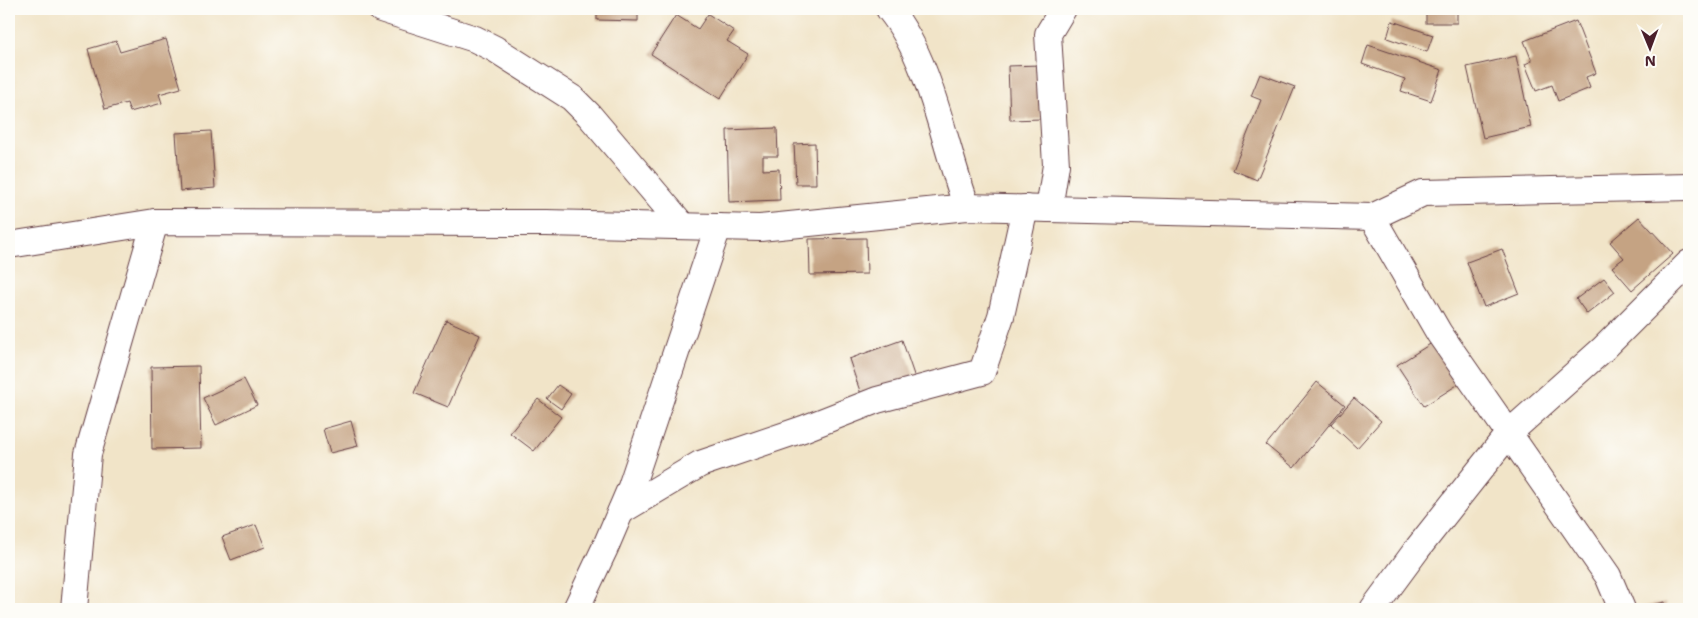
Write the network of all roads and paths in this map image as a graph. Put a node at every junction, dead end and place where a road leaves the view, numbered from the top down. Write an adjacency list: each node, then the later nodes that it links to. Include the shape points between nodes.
1 (381, 9): 9 (street, via 475,39 572,98)
2 (889, 9): 5 (street, via 921,65)
3 (1063, 9): 6 (street, via 1048,34 1056,165)
4 (1689, 187): 7 (street, via 1423,193)
5 (968, 207): 6 (street); 10 (street, via 760,228)
6 (1037, 208): 7 (street); 14 (street, via 982,372 877,400 700,464)
7 (1372, 217): 13 (street, via 1439,333)
8 (155, 222): 9 (street, via 546,222); 11 (street); 15 (street, via 88,454)
9 (683, 226): 10 (street)
10 (718, 227): 14 (street)
11 (9, 245)
12 (1689, 263): 13 (street, via 1603,348)
13 (1509, 433): 17 (street); 18 (street, via 1608,576)
14 (621, 510): 16 (street)
15 (74, 609)
16 (577, 609)
17 (1373, 609)
18 (1622, 609)

